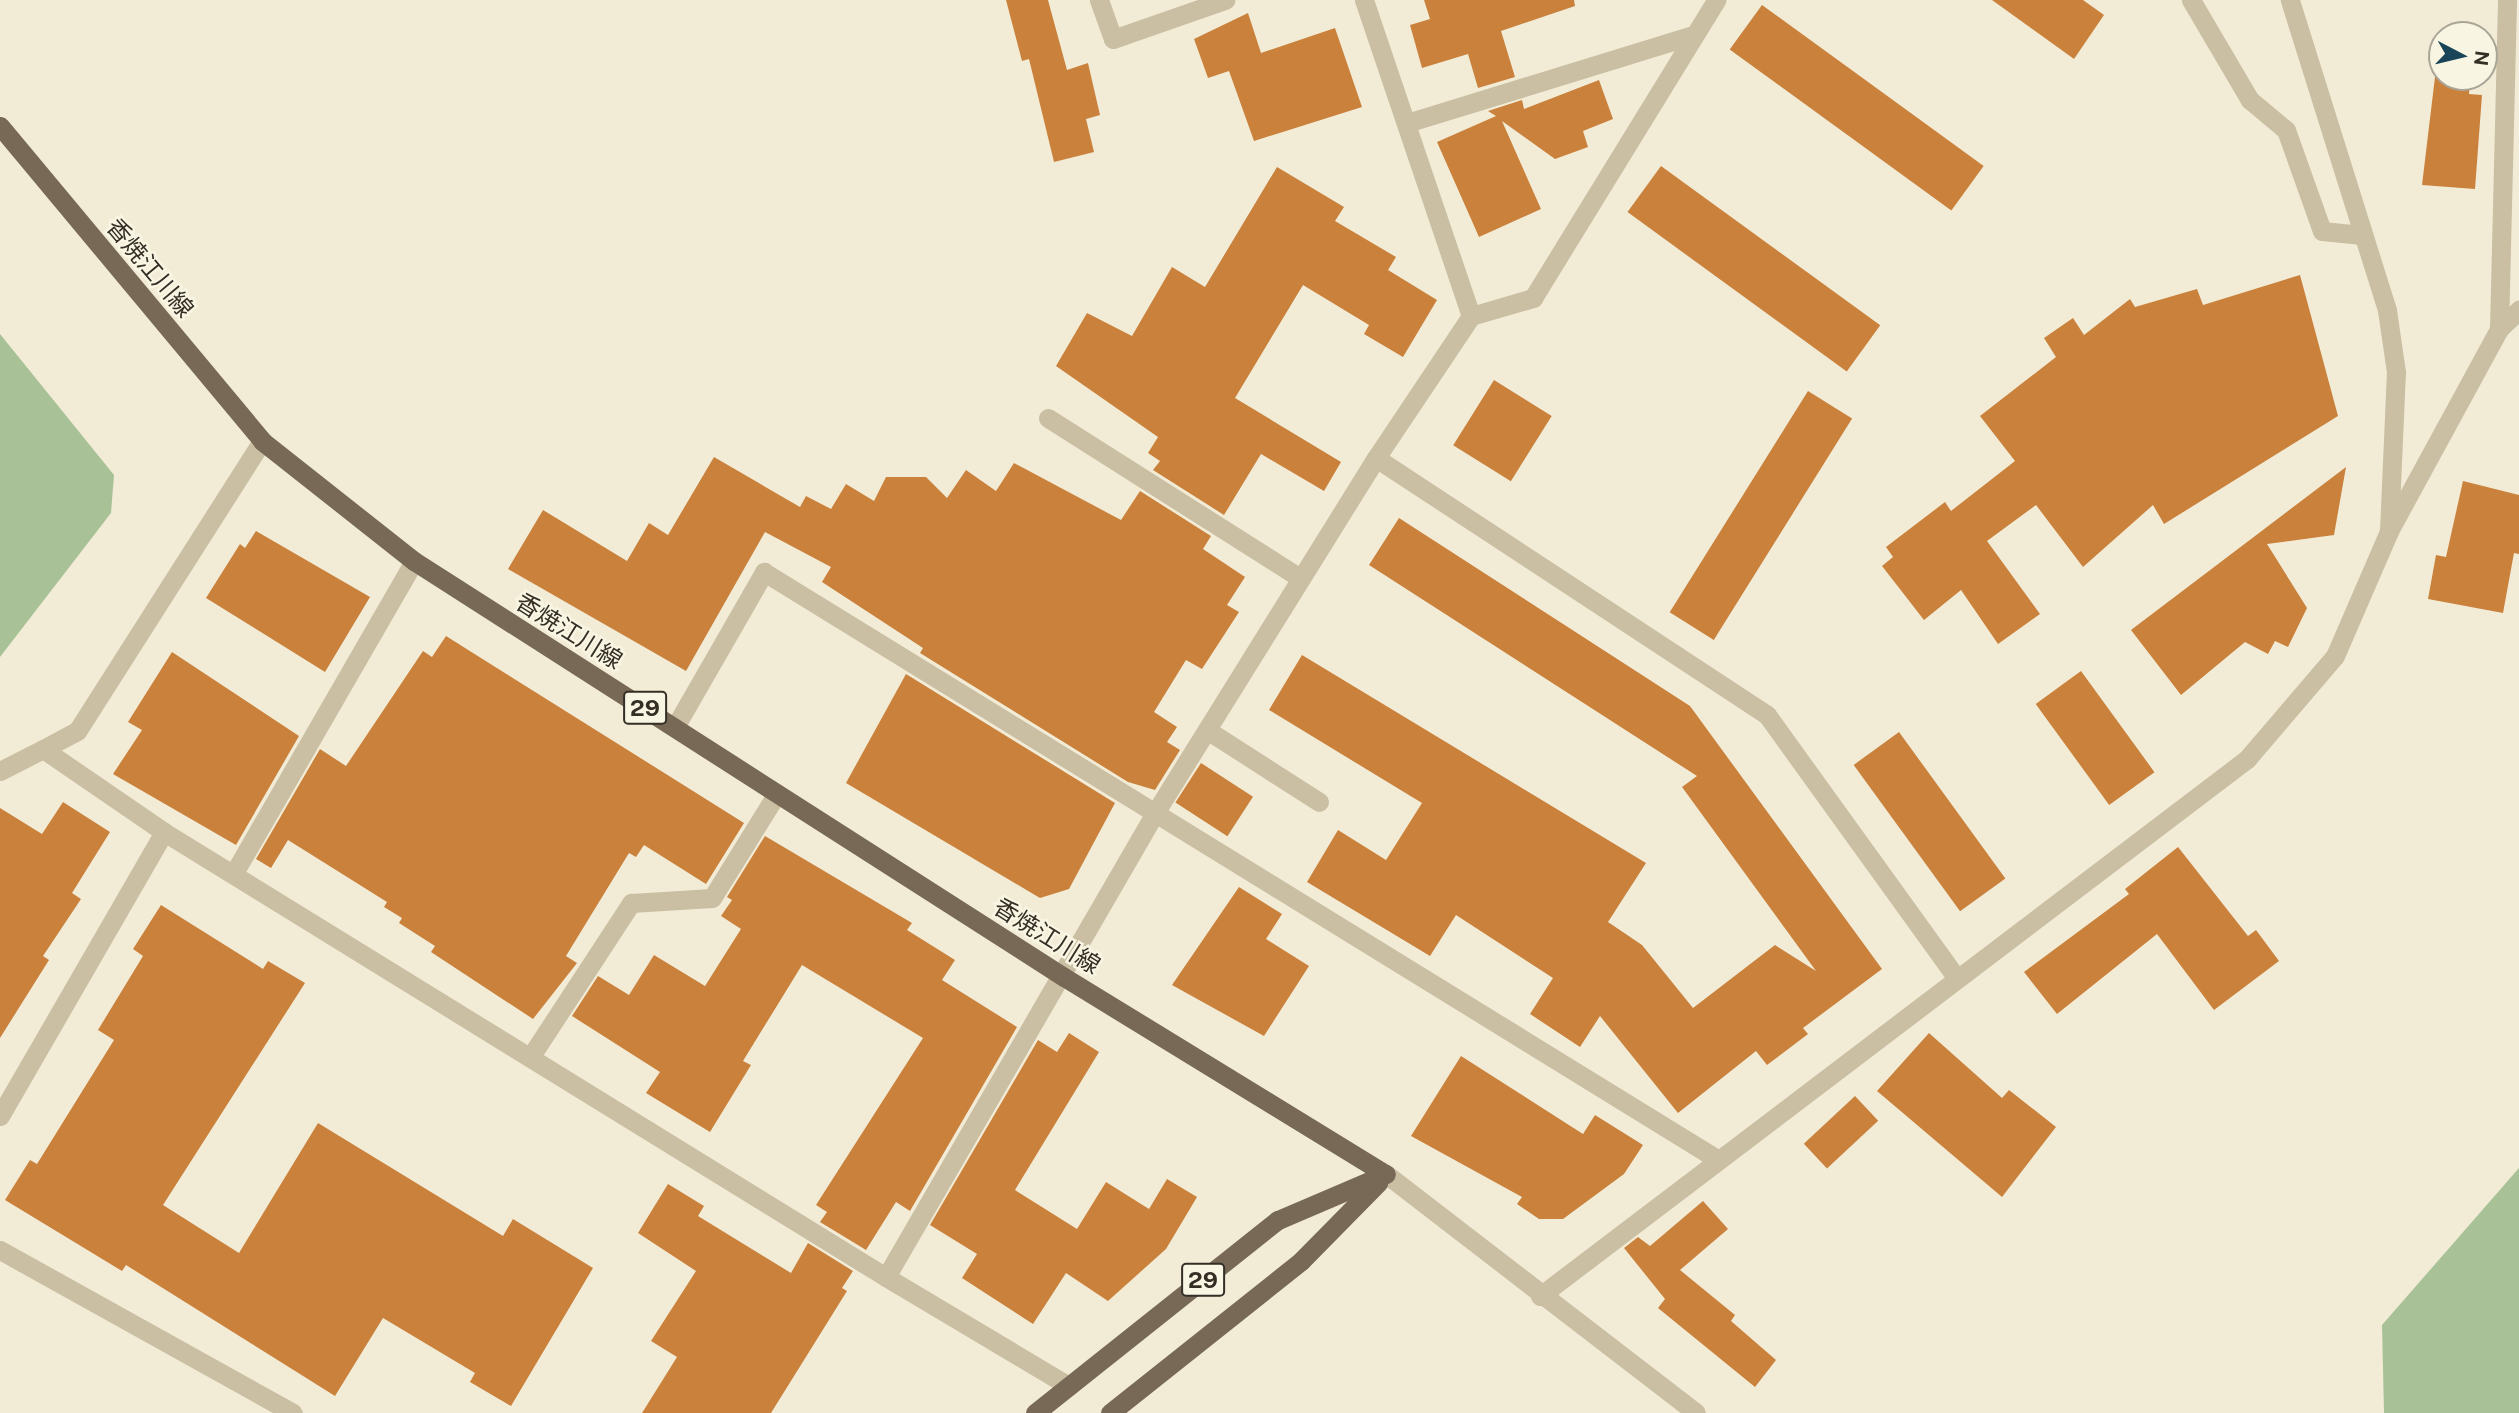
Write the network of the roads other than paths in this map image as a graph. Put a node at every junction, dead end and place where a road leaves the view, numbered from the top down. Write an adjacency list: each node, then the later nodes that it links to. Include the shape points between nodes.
1 (1099, 0): 2 (street, via 1114,38)
2 (1225, 0)
3 (1364, 0): 9 (street)
4 (1716, 0): 8 (street)
5 (2191, 0): 11 (street, via 2250,100 2286,130 2322,231)
6 (2290, 0): 11 (street)
7 (2507, 0): 14 (street)
8 (1692, 35): 9 (street); 13 (street, via 1533,298)
9 (1410, 122): 13 (street)
10 (0, 126): 16 (main road, 香焼江川線 / 29)
11 (2362, 235): 18 (street, via 2387,310 2396,372)
12 (2519, 310): 14 (street)
13 (1471, 316): 17 (street)
14 (2499, 329): 18 (street)
15 (1048, 418): 20 (street)
16 (262, 441): 19 (main road, 香焼江川線 / 29); 23 (street, via 77,732)
17 (1376, 458): 20 (street); 31 (street, via 1767,715)
18 (2389, 531): 31 (street, via 2335,656 2266,741)
19 (414, 561): 21 (main road, 香焼江川線 / 29); 29 (street)
20 (1300, 578): 22 (street)
21 (675, 727): 25 (main road, 香焼江川線 / 29); 27 (street, via 764,572)
22 (1206, 730): 26 (street); 27 (street)
23 (43, 749): 24 (street); 28 (street)
24 (0, 771)
25 (777, 793): 30 (main road, 香焼江川線 / 29); 32 (street, via 712,898 631,903)
26 (1319, 802)
27 (1155, 813): 30 (street); 34 (street)
28 (164, 832): 29 (street); 33 (street)
29 (234, 873): 32 (street)
30 (1065, 977): 35 (main road, 香焼江川線 / 29); 37 (street)
31 (1956, 977): 34 (street)
32 (531, 1056): 37 (street)
33 (0, 1116)
34 (1717, 1159): 38 (street)
35 (1386, 1174): 38 (street); 39 (main road, 29, via 1278,1220); 42 (main road, 29, via 1301,1261)
36 (0, 1250): 40 (street)
37 (886, 1276): 39 (street)
38 (1540, 1296): 43 (street)
39 (1069, 1386): 41 (main road, 29)
40 (293, 1413)
41 (1035, 1413)
42 (1110, 1413)
43 (1696, 1413)

